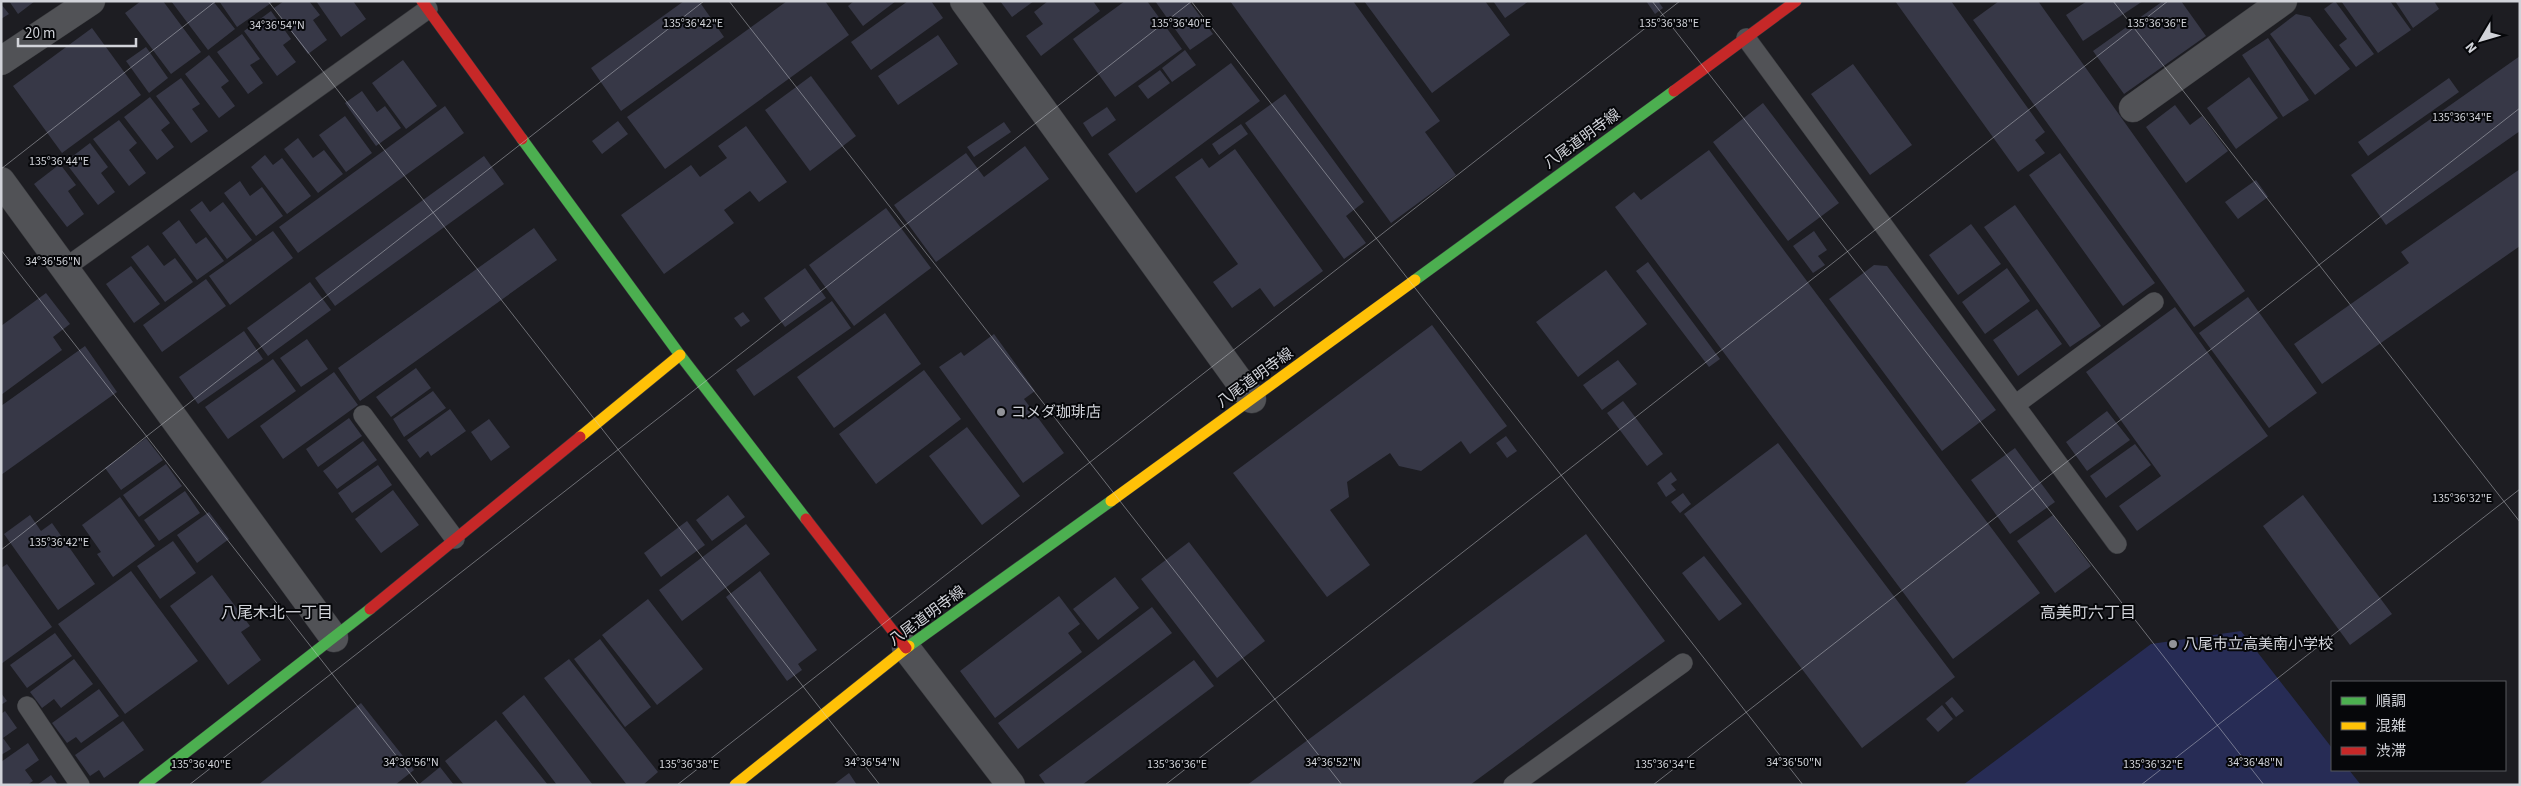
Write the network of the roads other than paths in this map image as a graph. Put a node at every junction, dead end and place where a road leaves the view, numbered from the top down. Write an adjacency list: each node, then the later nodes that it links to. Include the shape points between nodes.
1 (91, 1): 7 (street)
2 (964, 1): 13 (street)
3 (1796, 1): 6 (street, 八尾道明寺線)
4 (2283, 1): 8 (street)
5 (425, 5): 10 (lane); 12 (street)
6 (1746, 38): 13 (street, 八尾道明寺線); 14 (lane)
7 (1, 61)
8 (2133, 108)
9 (1, 181): 10 (street)
10 (65, 268): 18 (street)
11 (2154, 302): 14 (lane)
12 (680, 355): 16 (street); 19 (street)
13 (1252, 400): 19 (street, 八尾道明寺線)
14 (2015, 405): 17 (lane)
15 (363, 415): 16 (lane)
16 (455, 539): 18 (street)
17 (2117, 544)
18 (334, 638): 23 (street)
19 (906, 648): 24 (street, 八尾道明寺線); 25 (street)
20 (1683, 663): 26 (lane)
21 (27, 706): 22 (lane)
22 (80, 785)
23 (144, 785)
24 (735, 785)
25 (1011, 785)
26 (1513, 785)

